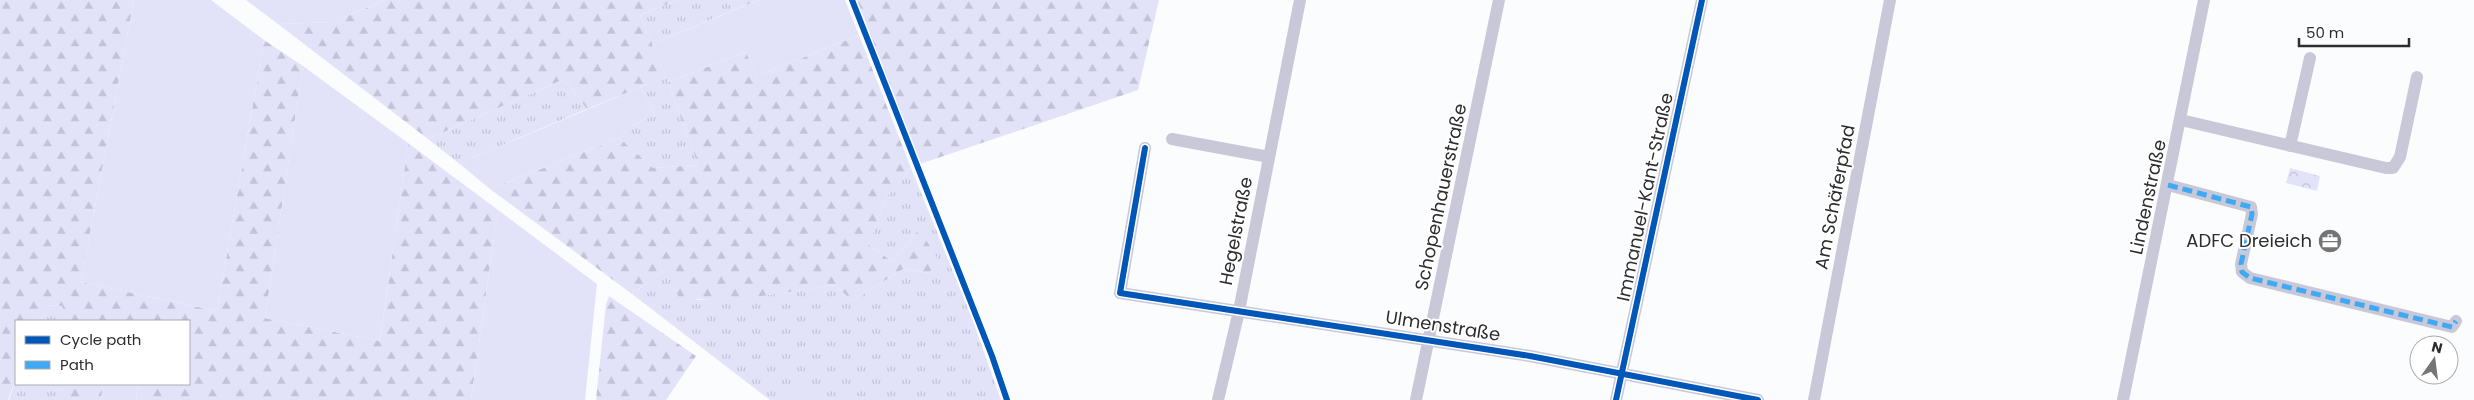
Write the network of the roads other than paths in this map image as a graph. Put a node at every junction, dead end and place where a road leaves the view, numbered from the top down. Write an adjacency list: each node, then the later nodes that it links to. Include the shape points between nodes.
1 (1300, 0): 12 (street, Hegelstraße)
2 (1499, 0): 16 (street, Schopenhauerstraße)
3 (1702, 0): 17 (street, Immanuel-Kant-Straße)
4 (1890, 0): 22 (street, Am Schäferpfad)
5 (2204, 0): 8 (street, Lindenstraße)
6 (2310, 58): 10 (street)
7 (2417, 77): 10 (street, via 2400,157 2393,168)
8 (2181, 120): 10 (street); 13 (street, Lindenstraße)
9 (1172, 139): 12 (street, Hegelstraße)
10 (2290, 146)
11 (1145, 148): 14 (street, Ulmenstraße, via 1120,293)
12 (1269, 157): 14 (street, Hegelstraße)
13 (2168, 185): 15 (street, via 2251,207 2241,264 2242,272 2250,278 2452,327); 23 (street, Lindenstraße)
14 (1239, 311): 16 (street, Ulmenstraße); 18 (street, Hegelstraße)
15 (2456, 321)
16 (1430, 339): 17 (street, Ulmenstraße); 19 (street, Schopenhauerstraße)
17 (1623, 374): 20 (street, Immanuel-Kant-Straße); 21 (street, Ulmenstraße)
18 (1218, 400)
19 (1416, 400)
20 (1616, 400)
21 (1758, 400)
22 (1814, 400)
23 (2123, 400)

